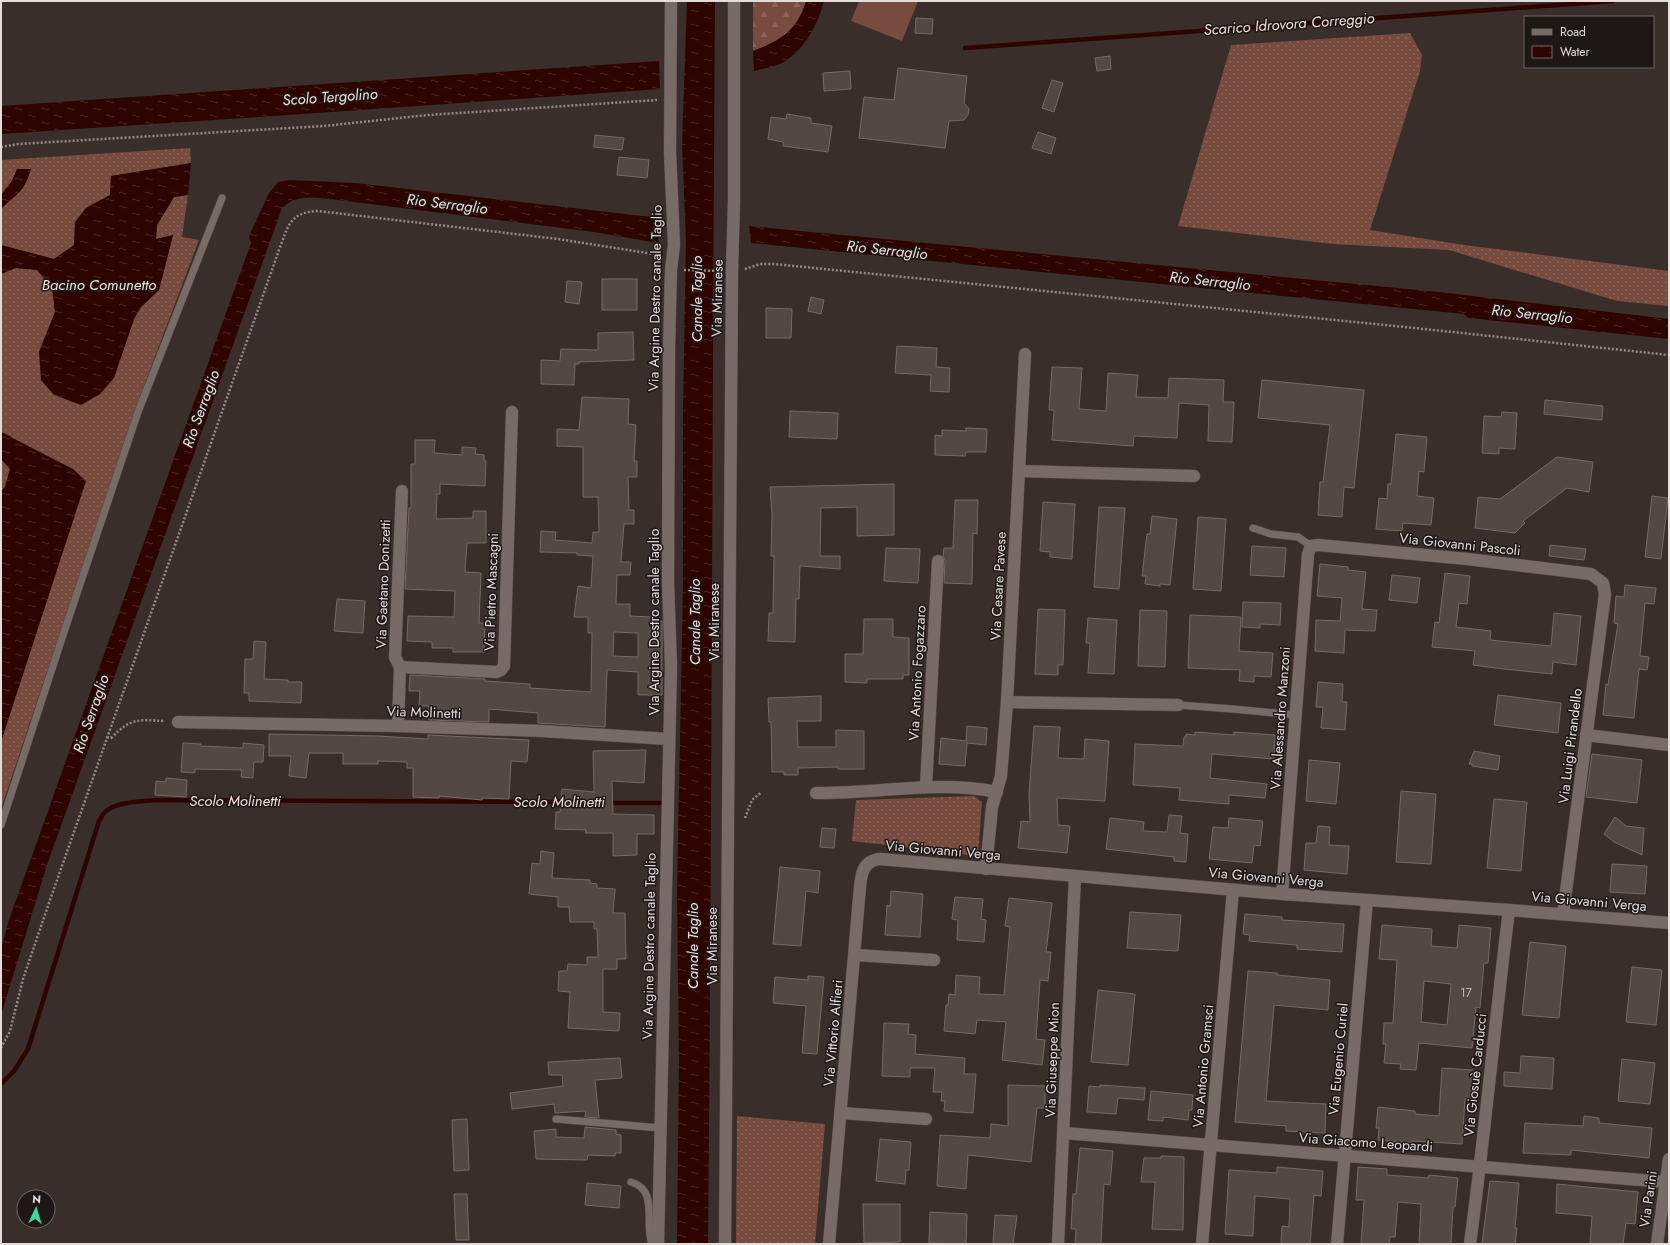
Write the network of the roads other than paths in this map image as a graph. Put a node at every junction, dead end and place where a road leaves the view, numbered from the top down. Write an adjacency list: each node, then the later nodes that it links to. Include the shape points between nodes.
1 (671, 1): 20 (street, Via Argine Destro canale Taglio, via 670,152 674,235 668,348 668,581 671,667)
2 (734, 1): 50 (street, Via Miranese, via 734,201 726,271)
3 (222, 198): 25 (lane, via 138,412)
4 (1025, 354): 6 (street, Via Cesare Pavese)
5 (512, 412): 13 (street, Via Pietro Mascagni, via 504,666 497,672)
6 (1019, 471): 7 (street); 14 (street, Via Cesare Pavese)
7 (1194, 476)
8 (402, 491): 13 (street, Via Gaetano Donizetti, via 395,658)
9 (1253, 528): 10 (lane, via 1271,534 1298,537)
10 (1311, 546): 12 (street, Via Giovanni Pascoli, via 1318,544 1459,558 1591,574); 16 (street, Via Alessandro Manzoni, via 1308,554)
11 (938, 561): 22 (street, Via Antonio Fogazzaro)
12 (1602, 583): 19 (street, Via Luigi Pirandello, via 1605,594)
13 (400, 667): 18 (street, Via Gaetano Donizetti)
14 (1007, 702): 15 (street); 23 (street, Via Cesare Pavese, via 1001,776)
15 (1178, 705): 16 (lane)
16 (1295, 716): 30 (street, Via Alessandro Manzoni)
17 (178, 722): 18 (street, Via Molinetti)
18 (398, 726): 20 (street, Via Molinetti, via 542,731)
19 (1586, 735): 21 (street); 33 (street, Via Luigi Pirandello)
20 (668, 740): 40 (street, Via Argine Destro canale Taglio)
21 (1669, 744)
22 (926, 786): 23 (street, via 975,787); 24 (street)
23 (997, 792): 27 (street, Via Cesare Pavese, via 992,807)
24 (816, 793)
25 (1, 825)
26 (864, 868): 27 (street, Via Giovanni Verga, via 872,860 880,859); 35 (street, Via Vittorio Alfieri)
27 (986, 869): 28 (street, Via Giovanni Verga)
28 (1075, 876): 29 (street, Via Giovanni Verga); 41 (street, Via Giuseppe Mion)
29 (1233, 890): 30 (street, Via Giovanni Verga); 42 (street, Via Antonio Gramsci)
30 (1282, 894): 31 (street, Via Giovanni Verga)
31 (1367, 900): 32 (street, Via Giovanni Verga); 43 (street, Via Eugenio Curiel)
32 (1508, 910): 33 (street, Via Giovanni Verga); 45 (street, Via Giosuè Carducci)
33 (1563, 914): 34 (street, Via Giovanni Verga)
34 (1669, 923)
35 (855, 955): 36 (street); 37 (street, Via Vittorio Alfieri)
36 (934, 960)
37 (841, 1113): 39 (street); 51 (street, Via Vittorio Alfieri)
38 (556, 1119): 40 (lane)
39 (926, 1119)
40 (660, 1128): 49 (street, Via Argine Destro canale Taglio)
41 (1064, 1133): 42 (street, Via Giacomo Leopardi); 52 (street, Via Giuseppe Mion)
42 (1211, 1145): 43 (street, Via Giacomo Leopardi); 53 (street, Via Antonio Gramsci)
43 (1345, 1156): 45 (street, Via Giacomo Leopardi); 54 (street, Via Eugenio Curiel)
44 (1669, 1159): 47 (street, Via Parini)
45 (1481, 1166): 47 (street, Via Giacomo Leopardi); 55 (street, Via Giosuè Carducci)
46 (631, 1182): 48 (lane, via 645,1190 648,1198)
47 (1666, 1182): 56 (street, Via Parini)
48 (652, 1244)
49 (658, 1244)
50 (725, 1244)
51 (829, 1244)
52 (1058, 1244)
53 (1202, 1244)
54 (1337, 1244)
55 (1470, 1244)
56 (1657, 1244)

